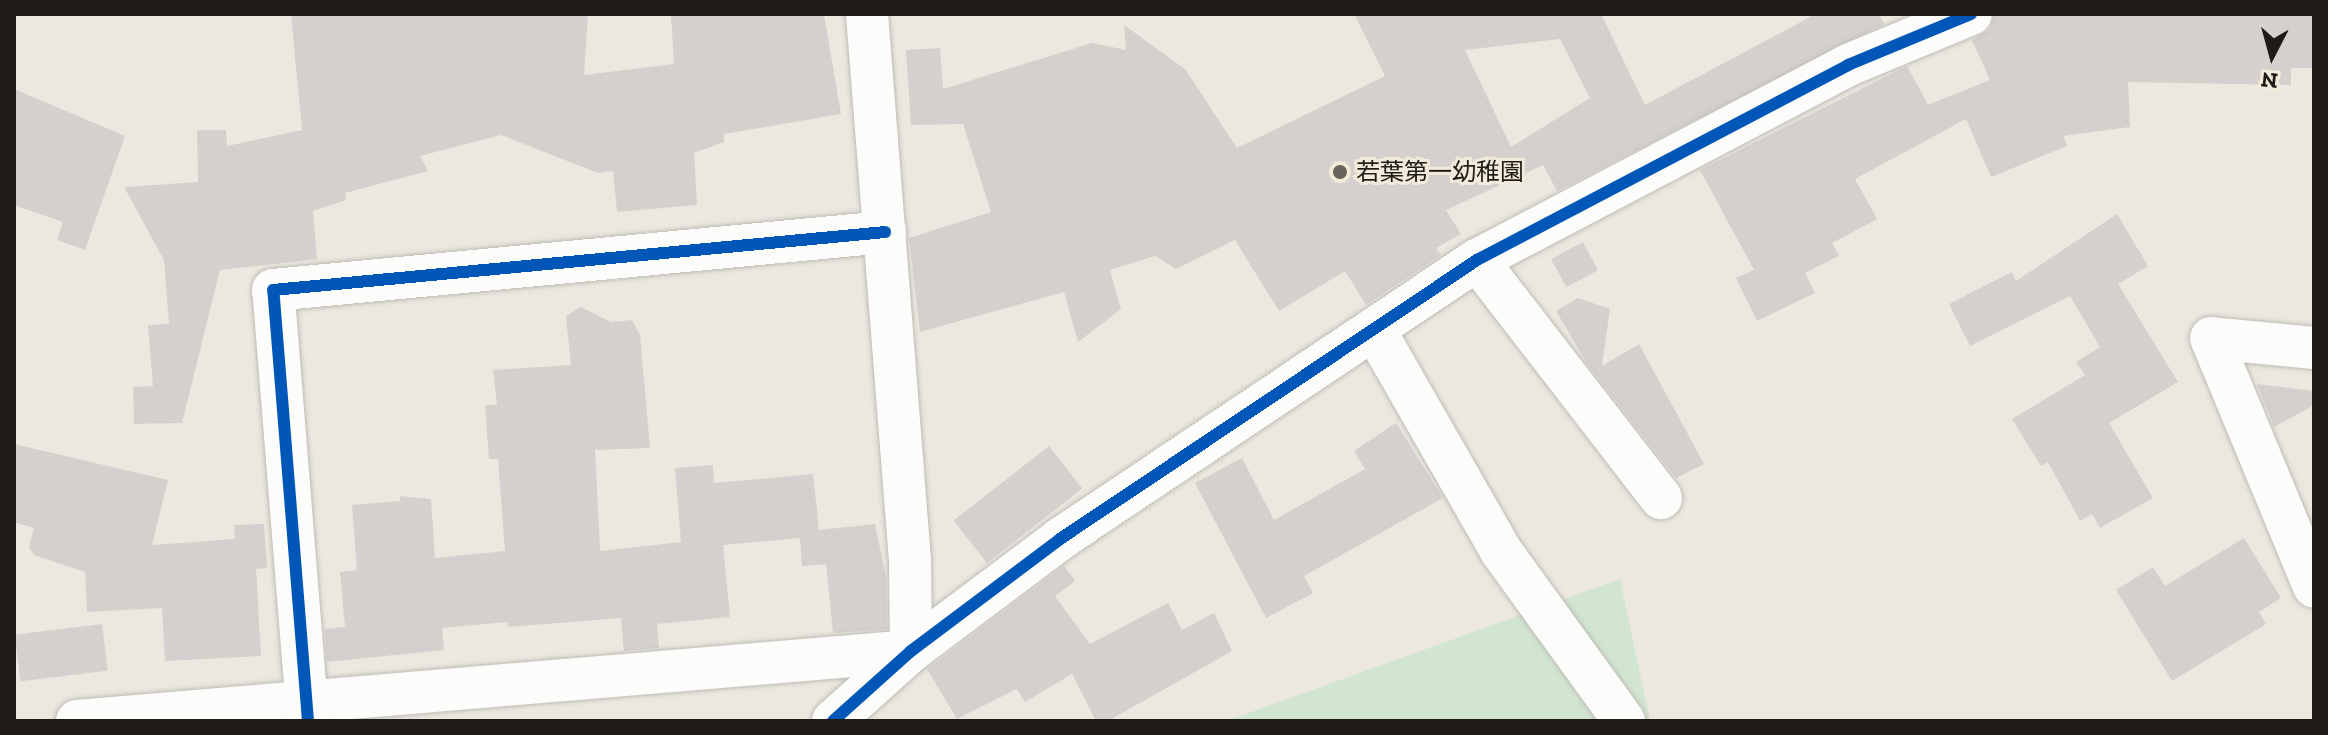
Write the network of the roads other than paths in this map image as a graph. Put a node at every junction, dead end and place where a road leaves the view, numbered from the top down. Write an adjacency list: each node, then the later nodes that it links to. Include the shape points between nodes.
1 (867, 14): 3 (street)
2 (1971, 14): 4 (street, via 1848,65)
3 (885, 232): 9 (street); 10 (street, via 273,290)
4 (1477, 260): 5 (street); 7 (street)
5 (1374, 329): 9 (street, via 1060,539); 13 (street, via 1501,551)
6 (2314, 348): 8 (street, via 2211,338)
7 (1661, 498)
8 (2312, 582)
9 (911, 651): 10 (street); 12 (street)
10 (308, 712): 11 (street)
11 (77, 721)
12 (833, 721)
13 (1624, 721)

